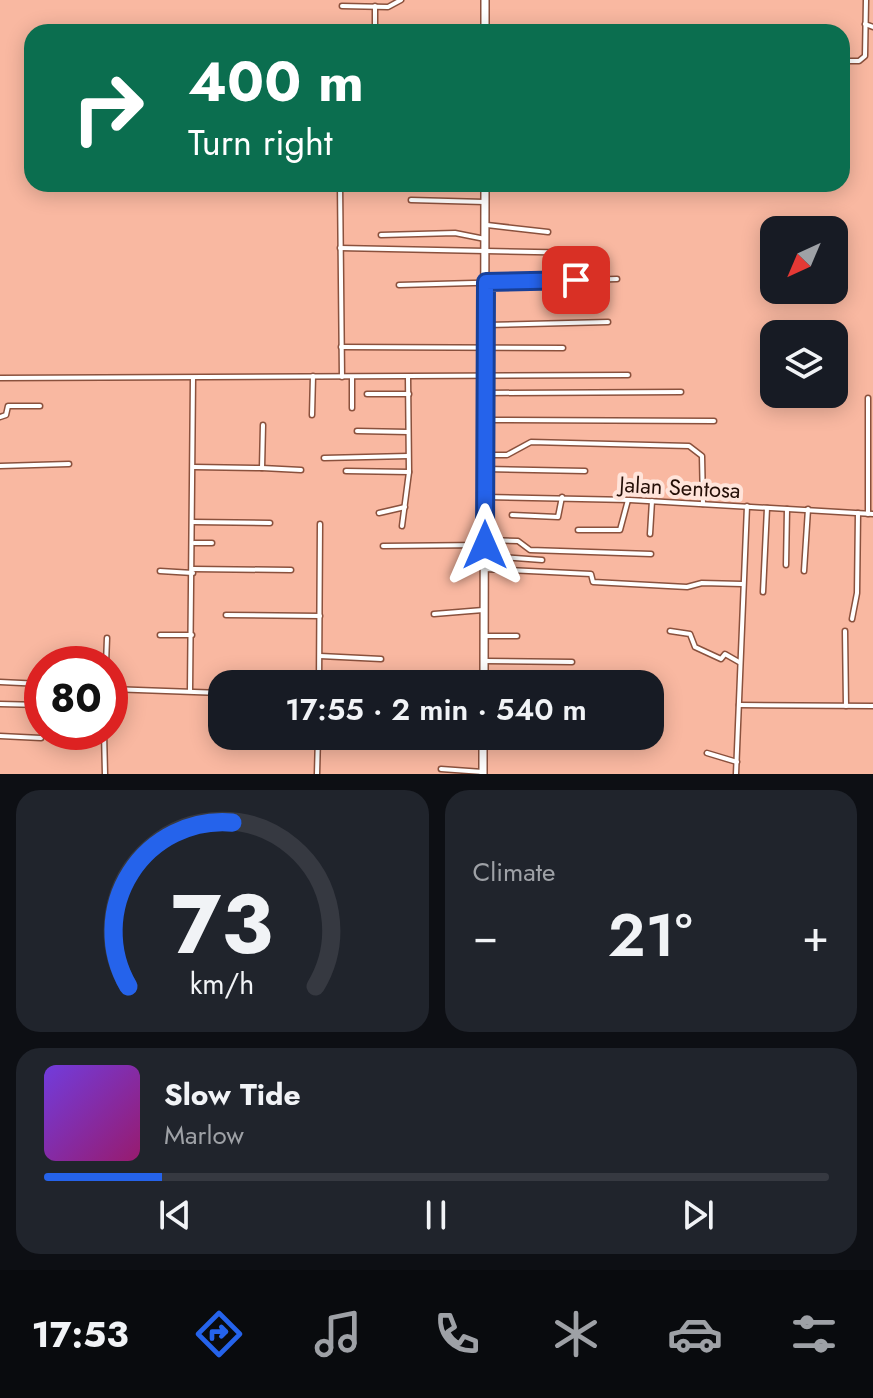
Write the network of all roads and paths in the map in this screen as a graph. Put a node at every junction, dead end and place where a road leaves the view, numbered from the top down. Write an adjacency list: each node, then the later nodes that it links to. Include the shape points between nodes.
1 (401, 0): 5 (street, via 391,7)
2 (485, 0): 7 (highway)
3 (866, 0): 8 (street)
4 (342, 6): 5 (street)
5 (375, 6): 6 (street)
6 (375, 24)
7 (485, 24)
8 (865, 24): 9 (street); 10 (street, via 864,59)
9 (873, 27)
10 (850, 60)
11 (340, 192): 19 (street)
12 (485, 192): 14 (highway)
13 (411, 200): 14 (street)
14 (485, 202): 15 (highway)
15 (485, 225): 16 (street); 18 (highway)
16 (548, 232)
17 (381, 235): 18 (street, via 450,232)
18 (485, 239): 20 (highway)
19 (340, 248): 20 (street); 27 (street)
20 (485, 252): 21 (street); 23 (highway)
21 (588, 253)
22 (617, 279): 23 (street)
23 (486, 282): 24 (street); 26 (highway)
24 (399, 285)
25 (608, 322): 26 (street)
26 (486, 325): 28 (highway)
27 (341, 347): 28 (street); 33 (street)
28 (485, 347): 29 (street); 37 (highway)
29 (563, 348)
30 (628, 375): 37 (street)
31 (313, 376): 32 (street); 33 (street); 45 (street)
32 (193, 377): 36 (street); 57 (street)
33 (342, 377): 34 (street)
34 (352, 377): 35 (street); 44 (street)
35 (408, 377): 37 (street); 41 (street)
36 (0, 378)
37 (485, 378): 39 (highway)
38 (681, 392): 39 (street)
39 (485, 393): 47 (highway)
40 (367, 394): 41 (street)
41 (409, 394): 51 (street)
42 (868, 398): 76 (street)
43 (40, 406): 46 (street, via 8,406)
44 (352, 408)
45 (312, 415)
46 (0, 417)
47 (486, 420): 48 (street); 52 (highway)
48 (714, 421)
49 (263, 425): 58 (street)
50 (357, 431): 51 (street)
51 (408, 432): 53 (street)
52 (485, 455): 59 (highway); 68 (street, via 507,455 531,442 689,446 702,456)
53 (408, 456): 54 (street); 63 (street)
54 (324, 458)
55 (69, 464): 56 (street)
56 (0, 466)
57 (194, 467): 58 (street); 78 (street)
58 (262, 468): 60 (street)
59 (485, 469): 62 (street); 64 (highway)
60 (301, 470)
61 (346, 471): 63 (street)
62 (585, 471)
63 (409, 472): 70 (street)
64 (485, 497): 65 (street, Jalan Sentosa); 86 (highway)
65 (562, 497): 66 (street, Jalan Sentosa); 77 (street, via 558,517)
66 (628, 500): 67 (street, Jalan Sentosa); 82 (street, via 620,530)
67 (652, 501): 68 (street, Jalan Sentosa); 83 (street)
68 (703, 504): 69 (street, Jalan Sentosa)
69 (747, 506): 71 (street, Jalan Sentosa); 97 (street)
70 (405, 507): 74 (street); 81 (street)
71 (767, 508): 72 (street, Jalan Sentosa); 98 (street)
72 (787, 509): 73 (street, Jalan Sentosa); 91 (street)
73 (808, 509): 75 (street, Jalan Sentosa); 96 (street)
74 (379, 513)
75 (858, 513): 76 (street, Jalan Sentosa); 103 (street)
76 (870, 514)
77 (512, 515)
78 (193, 522): 79 (street); 84 (street)
79 (270, 523)
80 (320, 524): 102 (street)
81 (402, 526)
82 (578, 530)
83 (650, 534)
84 (194, 543): 85 (street); 95 (street)
85 (212, 543)
86 (485, 543): 87 (street); 88 (street, via 518,541 530,550); 89 (highway)
87 (383, 546)
88 (651, 554)
89 (485, 556): 90 (street); 92 (highway)
90 (542, 560)
91 (786, 565)
92 (485, 569): 97 (street, via 591,574 593,582 615,584); 99 (highway)
93 (291, 570): 95 (street)
94 (160, 571): 95 (street)
95 (193, 571): 107 (street)
96 (804, 571)
97 (742, 584): 116 (street)
98 (763, 592)
99 (485, 610): 100 (street); 108 (highway)
100 (434, 614)
101 (226, 615): 102 (street)
102 (320, 616): 112 (street)
103 (852, 619)
104 (670, 631): 116 (street, via 690,634 695,647)
105 (845, 631): 127 (street)
106 (160, 635): 107 (street)
107 (192, 635): 122 (street)
108 (485, 636): 109 (street); 114 (highway)
109 (517, 636)
110 (107, 638): 111 (street)
111 (107, 646)
112 (320, 656): 113 (street); 117 (street)
113 (381, 659)
114 (485, 661): 115 (street); 118 (highway)
115 (572, 662)
116 (739, 662): 126 (street)
117 (320, 670)
118 (485, 670)
119 (0, 682): 120 (street)
120 (24, 683)
121 (128, 689): 122 (street)
122 (190, 691): 123 (street)
123 (208, 692)
124 (0, 704): 125 (street)
125 (24, 705)
126 (739, 705): 127 (street); 135 (street)
127 (846, 706): 128 (street)
128 (873, 706)
129 (0, 736): 130 (street)
130 (24, 737)
131 (104, 750): 138 (street)
132 (317, 750): 139 (street)
133 (483, 750): 137 (highway)
134 (707, 753): 135 (street)
135 (737, 762): 140 (street)
136 (441, 769): 137 (street)
137 (483, 773)
138 (105, 774)
139 (317, 774)
140 (736, 774)

